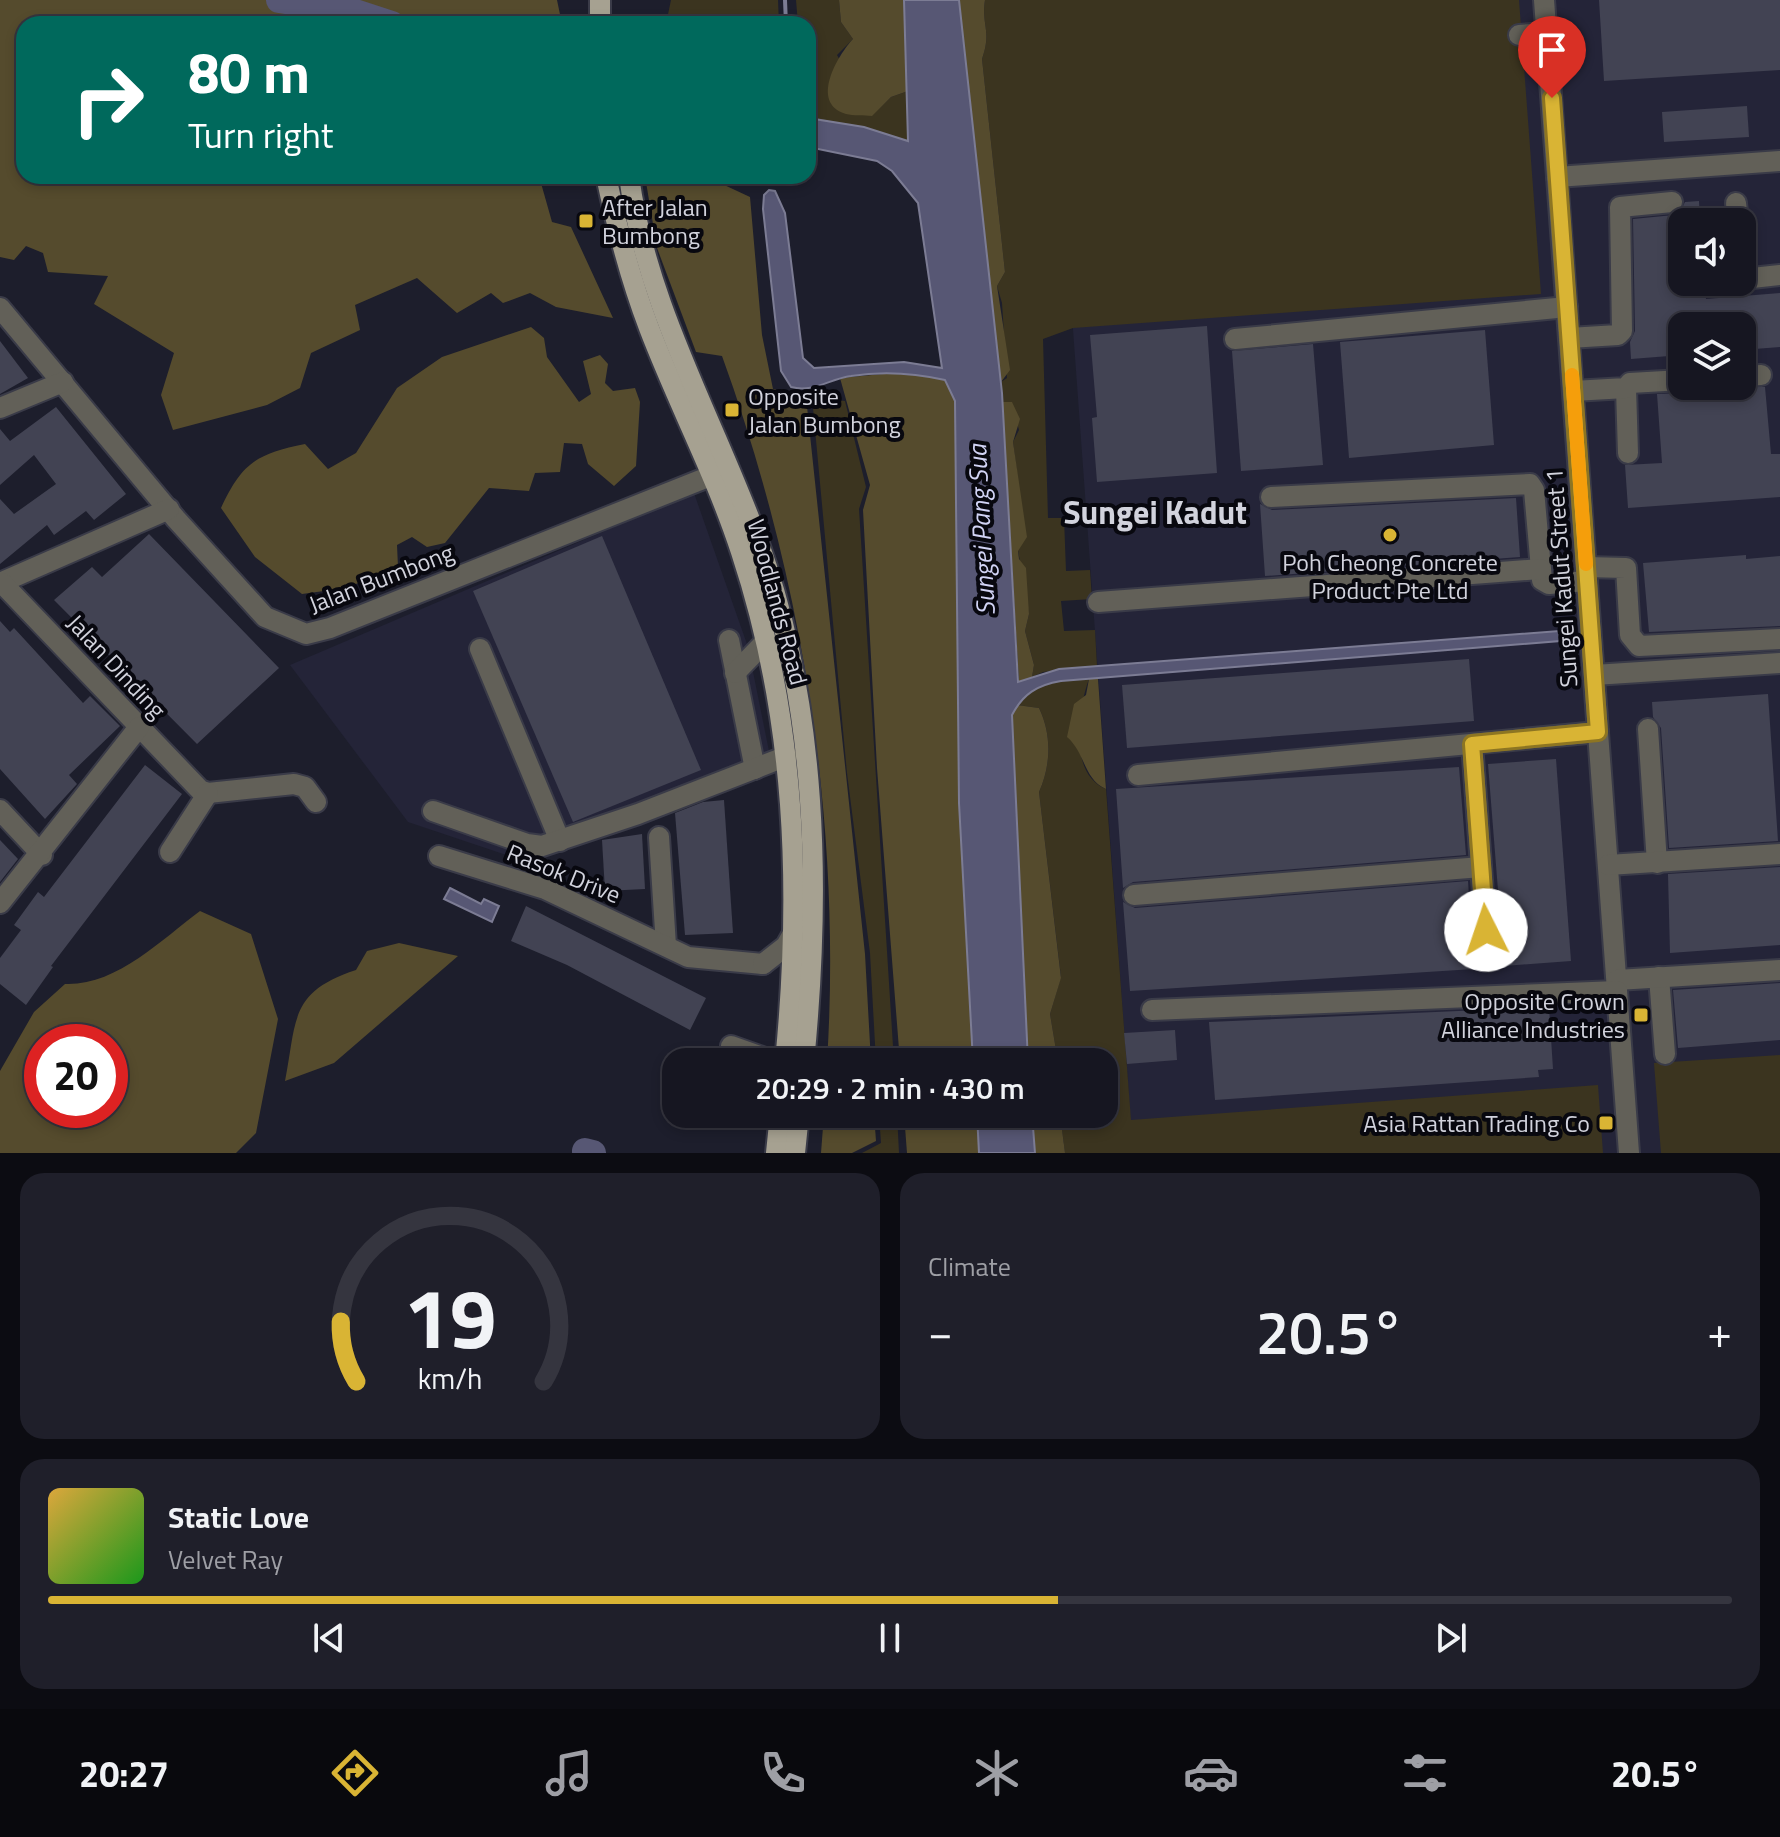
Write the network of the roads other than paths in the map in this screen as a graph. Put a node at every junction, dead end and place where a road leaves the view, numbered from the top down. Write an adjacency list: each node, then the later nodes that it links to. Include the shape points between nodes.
1 (1544, 0): 2 (street, Sungei Kadut Street 1)
2 (1547, 33): 3 (street); 5 (street, Sungei Kadut Street 1)
3 (1519, 35)
4 (1780, 161): 5 (street)
5 (1557, 177): 11 (street, Sungei Kadut Street 1)
6 (608, 184): 21 (main road, Woodlands Road, via 644,314)
7 (630, 184): 69 (main road, Woodlands Road, via 666,320 759,545 796,689 812,845 813,933)
8 (1672, 202): 13 (street, via 1620,207 1622,331)
9 (1780, 275): 10 (street)
10 (1756, 278)
11 (1567, 307): 13 (street, Sungei Kadut Street 1); 14 (street)
12 (0, 308): 16 (street, Jalan Bumbong)
13 (1569, 338): 18 (street, Sungei Kadut Street 1)
14 (1235, 339)
15 (1668, 381): 17 (street, via 1630,383)
16 (63, 382): 19 (street); 23 (street, Jalan Bumbong)
17 (1626, 388): 18 (street); 20 (street)
18 (1573, 391): 25 (street, Sungei Kadut Street 1)
19 (0, 408)
20 (1628, 453)
21 (713, 475): 23 (street, Jalan Bumbong, via 306,634 265,617); 30 (main road, Woodlands Road)
22 (1271, 497): 24 (street, via 1530,484)
23 (169, 509): 26 (street)
24 (1540, 569): 25 (street, via 1545,583); 27 (street)
25 (1587, 574): 28 (street, via 1626,568 1630,635 1639,646); 34 (street, Sungei Kadut Street 1)
26 (1, 583): 35 (street, Jalan Dinding)
27 (1098, 602)
28 (1780, 639)
29 (729, 640): 33 (street)
30 (766, 641): 33 (street); 39 (main road, Woodlands Road)
31 (480, 649): 47 (street)
32 (1780, 663): 34 (street)
33 (735, 673): 40 (street)
34 (1594, 675): 37 (street, Sungei Kadut Street 1)
35 (139, 727): 42 (street, Jalan Dinding); 50 (street)
36 (1648, 729): 52 (street)
37 (1598, 732): 38 (street); 53 (street, Sungei Kadut Street 1)
38 (1472, 744): 41 (street); 54 (street)
39 (787, 756): 40 (street); 57 (main road, Woodlands Road)
40 (755, 769): 47 (street)
41 (1138, 775)
42 (201, 789): 43 (street, via 294,784 305,787); 48 (street)
43 (316, 802)
44 (0, 810): 50 (street)
45 (433, 811): 47 (street, via 527,844)
46 (659, 837): 58 (street)
47 (560, 841)
48 (170, 852)
49 (1780, 854): 52 (street)
50 (42, 855): 56 (street)
51 (439, 856): 58 (street, Rasok Drive, via 545,889)
52 (1657, 863): 53 (street)
53 (1608, 865): 63 (street, Sungei Kadut Street 1)
54 (1481, 867): 55 (street); 59 (street)
55 (1134, 895)
56 (0, 903)
57 (795, 930): 60 (street, via 786,946); 64 (main road, Woodlands Road)
58 (666, 946): 60 (street, Rasok Drive, via 697,960)
59 (1488, 961)
60 (763, 964): 64 (street)
61 (1780, 970): 62 (street)
62 (1659, 977): 63 (street); 70 (street)
63 (1617, 985): 65 (street); 75 (street, Sungei Kadut Street 1)
64 (792, 996): 68 (main road, Woodlands Road)
65 (1152, 1010)
66 (731, 1046): 67 (street)
67 (737, 1048)
68 (786, 1048)
69 (805, 1048)
70 (1665, 1054)
71 (779, 1128): 73 (main road)
72 (798, 1128): 74 (main road)
73 (776, 1153)
74 (795, 1153)
75 (1629, 1153)

